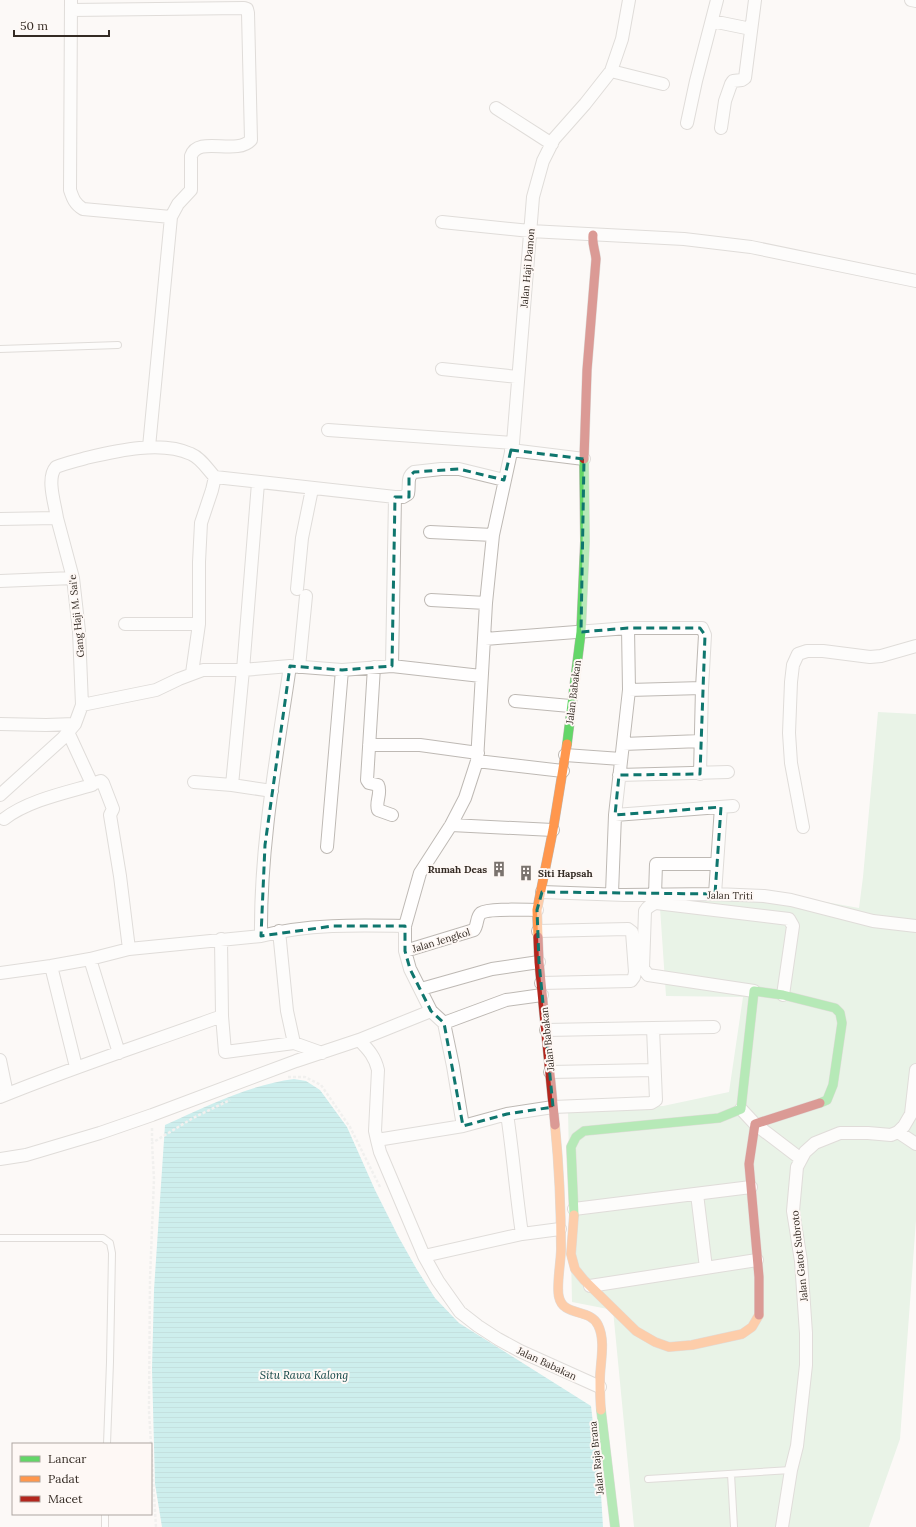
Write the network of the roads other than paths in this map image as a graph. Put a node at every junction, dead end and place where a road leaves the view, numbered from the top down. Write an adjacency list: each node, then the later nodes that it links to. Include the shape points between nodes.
1 (629, 0): 10 (street, Jalan Haji Damon, via 622,39)
2 (717, 0): 8 (street)
3 (755, 0): 9 (street)
4 (911, 0): 5 (street)
5 (916, 1)
6 (134, 4): 7 (street); 16 (street, via 244,8 248,13 251,140 236,146 195,148 191,156 192,190 178,204)
7 (71, 5): 16 (street, via 70,190 73,199 83,209)
8 (712, 21): 9 (street); 13 (street)
9 (751, 29): 14 (street, via 745,78 731,84 725,101)
10 (611, 71): 11 (street); 15 (street, Jalan Haji Damon)
11 (662, 84)
12 (496, 108): 15 (street)
13 (687, 123)
14 (721, 128)
15 (552, 144): 18 (street, Jalan Haji Damon, via 543,161 533,197)
16 (171, 217): 27 (street)
17 (442, 222): 18 (street)
18 (530, 231): 19 (street); 24 (street, Jalan Haji Damon)
19 (592, 235): 20 (street, via 684,239 751,247); 28 (street, Jalan Babakan, via 596,259 590,316)
20 (916, 280)
21 (118, 345): 22 (lane)
22 (0, 349)
23 (442, 369): 24 (street)
24 (518, 377): 26 (street, Jalan Haji Damon)
25 (328, 430): 26 (street)
26 (512, 447): 28 (street); 30 (street, Jalan Haji Damon)
27 (148, 448): 29 (street, via 173,449 192,454); 34 (street, Gang Haji M. Sai'e, via 133,448 56,467 51,482)
28 (584, 459): 45 (street, Jalan Babakan, via 585,541)
29 (215, 477): 31 (street); 43 (street, via 201,523)
30 (504, 480): 33 (street, via 459,469 414,472 409,477 408,494); 37 (street, Jalan Haji Damon)
31 (258, 483): 32 (street); 51 (street)
32 (312, 488): 33 (street); 48 (street, via 302,538 302,593)
33 (395, 497): 49 (street)
34 (57, 518): 35 (street); 38 (street, Gang Haji M. Sai'e)
35 (0, 519)
36 (430, 532): 37 (street)
37 (494, 535): 41 (street, Jalan Haji Damon)
38 (74, 578): 39 (street); 58 (street, Gang Haji M. Sai'e)
39 (0, 582)
40 (431, 600): 41 (street)
41 (486, 603): 46 (street)
42 (125, 624): 43 (street)
43 (199, 624): 53 (street)
44 (628, 628): 45 (street); 55 (street, via 702,628 705,635); 56 (street)
45 (581, 632): 46 (street); 59 (street, Jalan Babakan)
46 (485, 639): 54 (street)
47 (916, 646): 81 (street, via 870,657 823,651 798,654 793,665 791,682 789,733 791,763)
48 (294, 666): 51 (street); 52 (street); 75 (street)
49 (392, 666): 50 (street); 54 (street)
50 (374, 667): 52 (street); 64 (street)
51 (243, 670): 53 (street, via 203,670); 74 (street)
52 (342, 670): 83 (street)
53 (192, 673): 58 (street, via 156,690)
54 (481, 676): 66 (street)
55 (702, 688): 56 (street); 62 (street)
56 (628, 690): 63 (street)
57 (515, 701): 59 (street)
58 (82, 705): 61 (street, Gang Haji M. Sai'e)
59 (570, 706): 65 (street, Jalan Babakan)
60 (0, 724): 61 (street)
61 (71, 728): 73 (street); 76 (street, via 48,753)
62 (700, 741): 63 (street); 70 (street)
63 (623, 744): 67 (street)
64 (369, 745): 66 (street, via 420,746); 77 (street, via 367,780 380,788 378,810)
65 (565, 755): 67 (street); 68 (street, Jalan Babakan)
66 (478, 757): 68 (street); 80 (street, via 465,798)
67 (621, 759): 71 (street)
68 (563, 771): 82 (street, Jalan Babakan)
69 (728, 772): 70 (street)
70 (700, 774): 71 (street)
71 (620, 775): 78 (street)
72 (194, 782): 74 (street)
73 (92, 784): 79 (street, via 29,805); 96 (street, via 101,781 103,783 113,809 110,815)
74 (232, 785): 75 (street)
75 (272, 791): 94 (street, via 260,901)
76 (0, 795)
77 (392, 815)
78 (615, 815): 84 (street, via 727,807); 86 (street)
79 (4, 819)
80 (451, 825): 82 (street); 90 (street, via 420,873)
81 (803, 828)
82 (553, 830): 85 (street, Jalan Babakan)
83 (327, 847)
84 (717, 864): 87 (street); 88 (street, via 656,864)
85 (542, 892): 86 (street, Jalan Triti); 89 (street, Jalan Babakan)
86 (612, 893): 88 (street, Jalan Triti)
87 (715, 894): 88 (street, Jalan Triti); 91 (street, Jalan Triti, via 791,900 873,921)
88 (655, 895)
89 (537, 910): 93 (street, Jalan Babakan); 97 (street, Jalan Jengkol, via 489,910 478,916 477,927 474,930)
90 (405, 926): 92 (street, via 333,926); 97 (street)
91 (916, 926)
92 (279, 931): 94 (street); 113 (street, via 287,1011)
93 (538, 931): 99 (street, Jalan Babakan); 103 (street, via 628,929 632,932 633,944 634,977 631,981)
94 (261, 936): 95 (street)
95 (221, 939): 96 (street); 107 (street)
96 (129, 949): 98 (street)
97 (405, 951): 102 (street, via 410,969)
98 (90, 959): 100 (street); 115 (street)
99 (539, 962): 102 (street, via 492,969); 103 (street, Jalan Babakan)
100 (51, 966): 101 (street); 117 (street)
101 (0, 973)
102 (421, 989): 106 (street)
103 (541, 989): 108 (street, Jalan Babakan); 111 (street, Jalan Babakan)
104 (754, 991): 105 (street); 105 (street, via 648,975 643,968 647,907 656,904 789,919 793,926); 123 (street)
105 (783, 995): 125 (street, via 835,1008 840,1014 842,1023 833,1085 827,1100)
106 (431, 1011): 108 (street); 112 (street)
107 (222, 1016): 113 (street, via 225,1052); 115 (street)
108 (444, 1023): 126 (street)
109 (714, 1027): 110 (street)
110 (653, 1028): 111 (street); 118 (street)
111 (546, 1030): 120 (street, Jalan Babakan)
112 (359, 1040): 114 (street); 128 (street, Jalan Babakan, via 372,1053 378,1070 375,1131)
113 (294, 1043): 114 (street)
114 (322, 1052): 130 (street, via 100,1133 26,1155)
115 (119, 1053): 117 (street)
116 (0, 1060): 121 (street)
117 (76, 1067): 121 (street)
118 (654, 1070): 120 (street); 122 (street, via 654,1102)
119 (916, 1070): 127 (street, via 910,1114)
120 (550, 1072): 122 (street, Jalan Babakan)
121 (4, 1095)
122 (553, 1107): 124 (street); 135 (street, Jalan Babakan, via 560,1176)
123 (741, 1109): 125 (street); 134 (street, via 719,1118 584,1131 576,1137 571,1147)
124 (507, 1114): 126 (street); 136 (street)
125 (755, 1124): 131 (street); 132 (street, via 749,1164)
126 (463, 1126): 128 (street)
127 (898, 1132): 129 (street); 131 (street, Jalan Gatot Subroto, via 891,1135 840,1133 815,1143)
128 (377, 1140): 138 (street, Jalan Babakan)
129 (916, 1144)
130 (0, 1159)
131 (801, 1159): 144 (street, Jalan Gatot Subroto, via 797,1167 793,1211 801,1261 806,1365 797,1446)
132 (751, 1187): 133 (street); 139 (street)
133 (697, 1194): 134 (street); 140 (street)
134 (574, 1209): 141 (street, via 571,1254 575,1269)
135 (560, 1229): 136 (street); 142 (street, Jalan Babakan, via 562,1251 559,1302 567,1310 592,1317 599,1326)
136 (522, 1234): 138 (street)
137 (0, 1238): 143 (lane, via 103,1238 110,1243 112,1261)
138 (424, 1256): 142 (street, Jalan Babakan, via 460,1312 478,1326 520,1351)
139 (757, 1260): 140 (street); 141 (street, via 759,1315 752,1327 742,1334 692,1345 669,1347 655,1342 636,1331)
140 (706, 1268): 141 (street)
141 (590, 1286)
142 (600, 1387): 149 (street, Jalan Raja Brana)
143 (107, 1443)
144 (791, 1470): 145 (lane); 151 (street, Jalan Gatot Subroto)
145 (731, 1474): 146 (lane); 150 (lane)
146 (648, 1479)
147 (105, 1515): 148 (lane)
148 (105, 1527)
149 (615, 1527)
150 (734, 1527)
151 (782, 1527)

